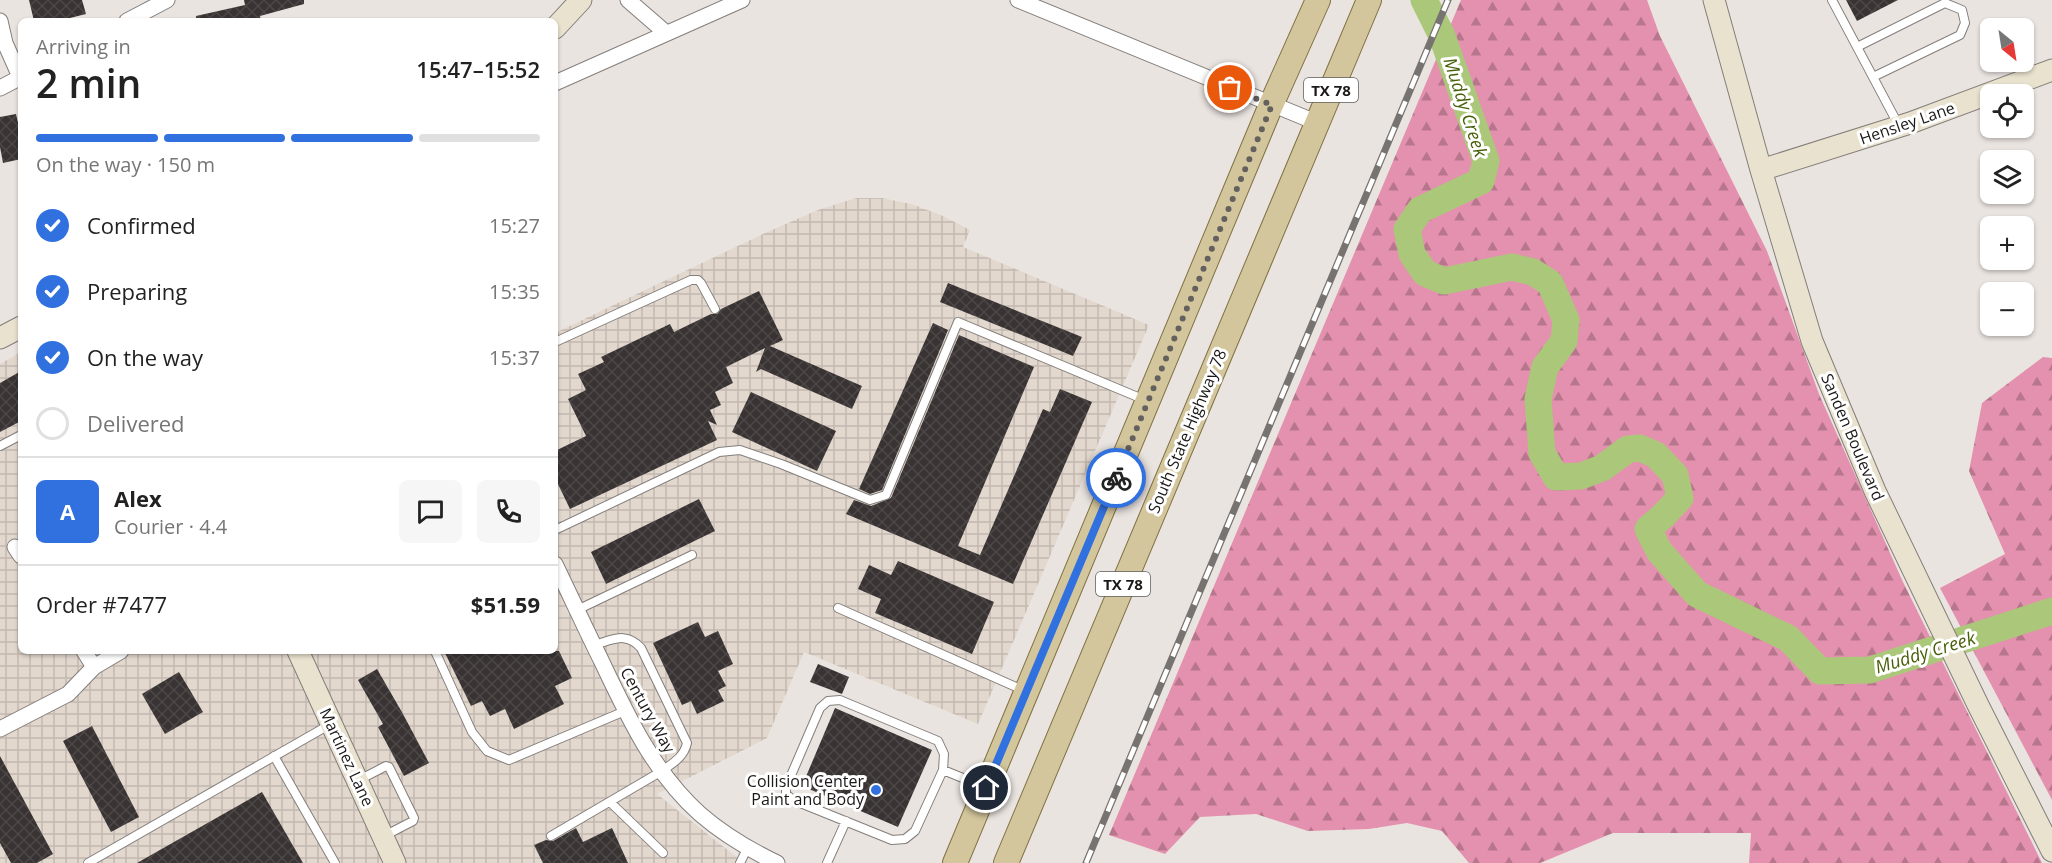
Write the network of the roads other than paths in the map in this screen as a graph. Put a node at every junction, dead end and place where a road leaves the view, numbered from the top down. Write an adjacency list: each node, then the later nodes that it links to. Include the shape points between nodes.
1 (167, 0): 10 (street)
2 (581, 0): 12 (street)
3 (628, 0): 13 (street)
4 (742, 0): 13 (street)
5 (1018, 0): 21 (street)
6 (1318, 0): 21 (main road, TX 78)
7 (1369, 0): 22 (main road, South State Highway 78 / TX 78)
8 (1714, 0): 24 (street, Sanden Boulevard)
9 (1832, 0): 14 (lane)
10 (133, 18)
11 (0, 21): 16 (street, via 4,43)
12 (558, 25)
13 (666, 33): 19 (street)
14 (1857, 46): 17 (lane); 17 (lane, via 1945,3 1962,10 1965,23 1960,35)
15 (2052, 70): 23 (street, Hensley Lane)
16 (18, 71)
17 (1873, 77): 23 (lane)
18 (18, 79): 20 (street)
19 (558, 82)
20 (0, 88)
21 (1272, 105): 22 (street); 29 (main road, TX 78)
22 (1318, 123): 66 (main road, South State Highway 78 / TX 78)
23 (1899, 127): 24 (street, Hensley Lane)
24 (1761, 171): 57 (street, Sanden Boulevard, via 1812,340 1875,491)
25 (715, 309): 28 (lane, via 701,283 691,280)
26 (18, 329): 27 (street)
27 (0, 338)
28 (558, 341)
29 (1148, 401): 32 (lane, via 958,322 886,495 870,500 740,450 719,452); 43 (main road, TX 78)
30 (18, 437): 31 (lane)
31 (0, 446)
32 (558, 529)
33 (692, 555): 36 (lane)
34 (558, 570): 36 (street, Century Way)
35 (838, 608): 43 (lane)
36 (577, 610): 37 (street, Century Way)
37 (594, 645): 44 (street, Century Way); 49 (lane, via 624,637 641,648 687,743 679,759)
38 (86, 654): 42 (street)
39 (116, 654): 42 (street)
40 (299, 654): 45 (street, Martinez Lane)
41 (436, 654): 44 (lane, via 472,732 487,752 509,760)
42 (94, 667): 46 (street, via 68,694)
43 (1026, 692): 51 (main road, TX 78)
44 (625, 711): 49 (street, Century Way)
45 (331, 723): 47 (lane); 50 (street, Martinez Lane)
46 (0, 729)
47 (274, 756): 59 (lane); 60 (lane)
48 (943, 770): 51 (lane); 53 (lane, via 915,831 905,839 892,840); 53 (lane, via 944,754 938,741 840,700 828,701 820,708 786,794)
49 (662, 771): 52 (lane); 56 (street, Century Way, via 701,814)
50 (358, 780): 54 (street, Martinez Lane); 54 (lane, via 389,767 414,818)
51 (986, 788): 65 (main road, TX 78)
52 (610, 802): 55 (lane); 58 (lane)
53 (846, 821): 64 (lane)
54 (383, 836): 61 (street, Martinez Lane)
55 (551, 836)
56 (748, 847): 62 (lane); 63 (street, Century Way)
57 (2052, 851)
58 (663, 853)
59 (88, 863)
60 (335, 863)
61 (395, 863)
62 (740, 863)
63 (777, 863)
64 (827, 863)
65 (955, 863)
66 (1006, 863)

